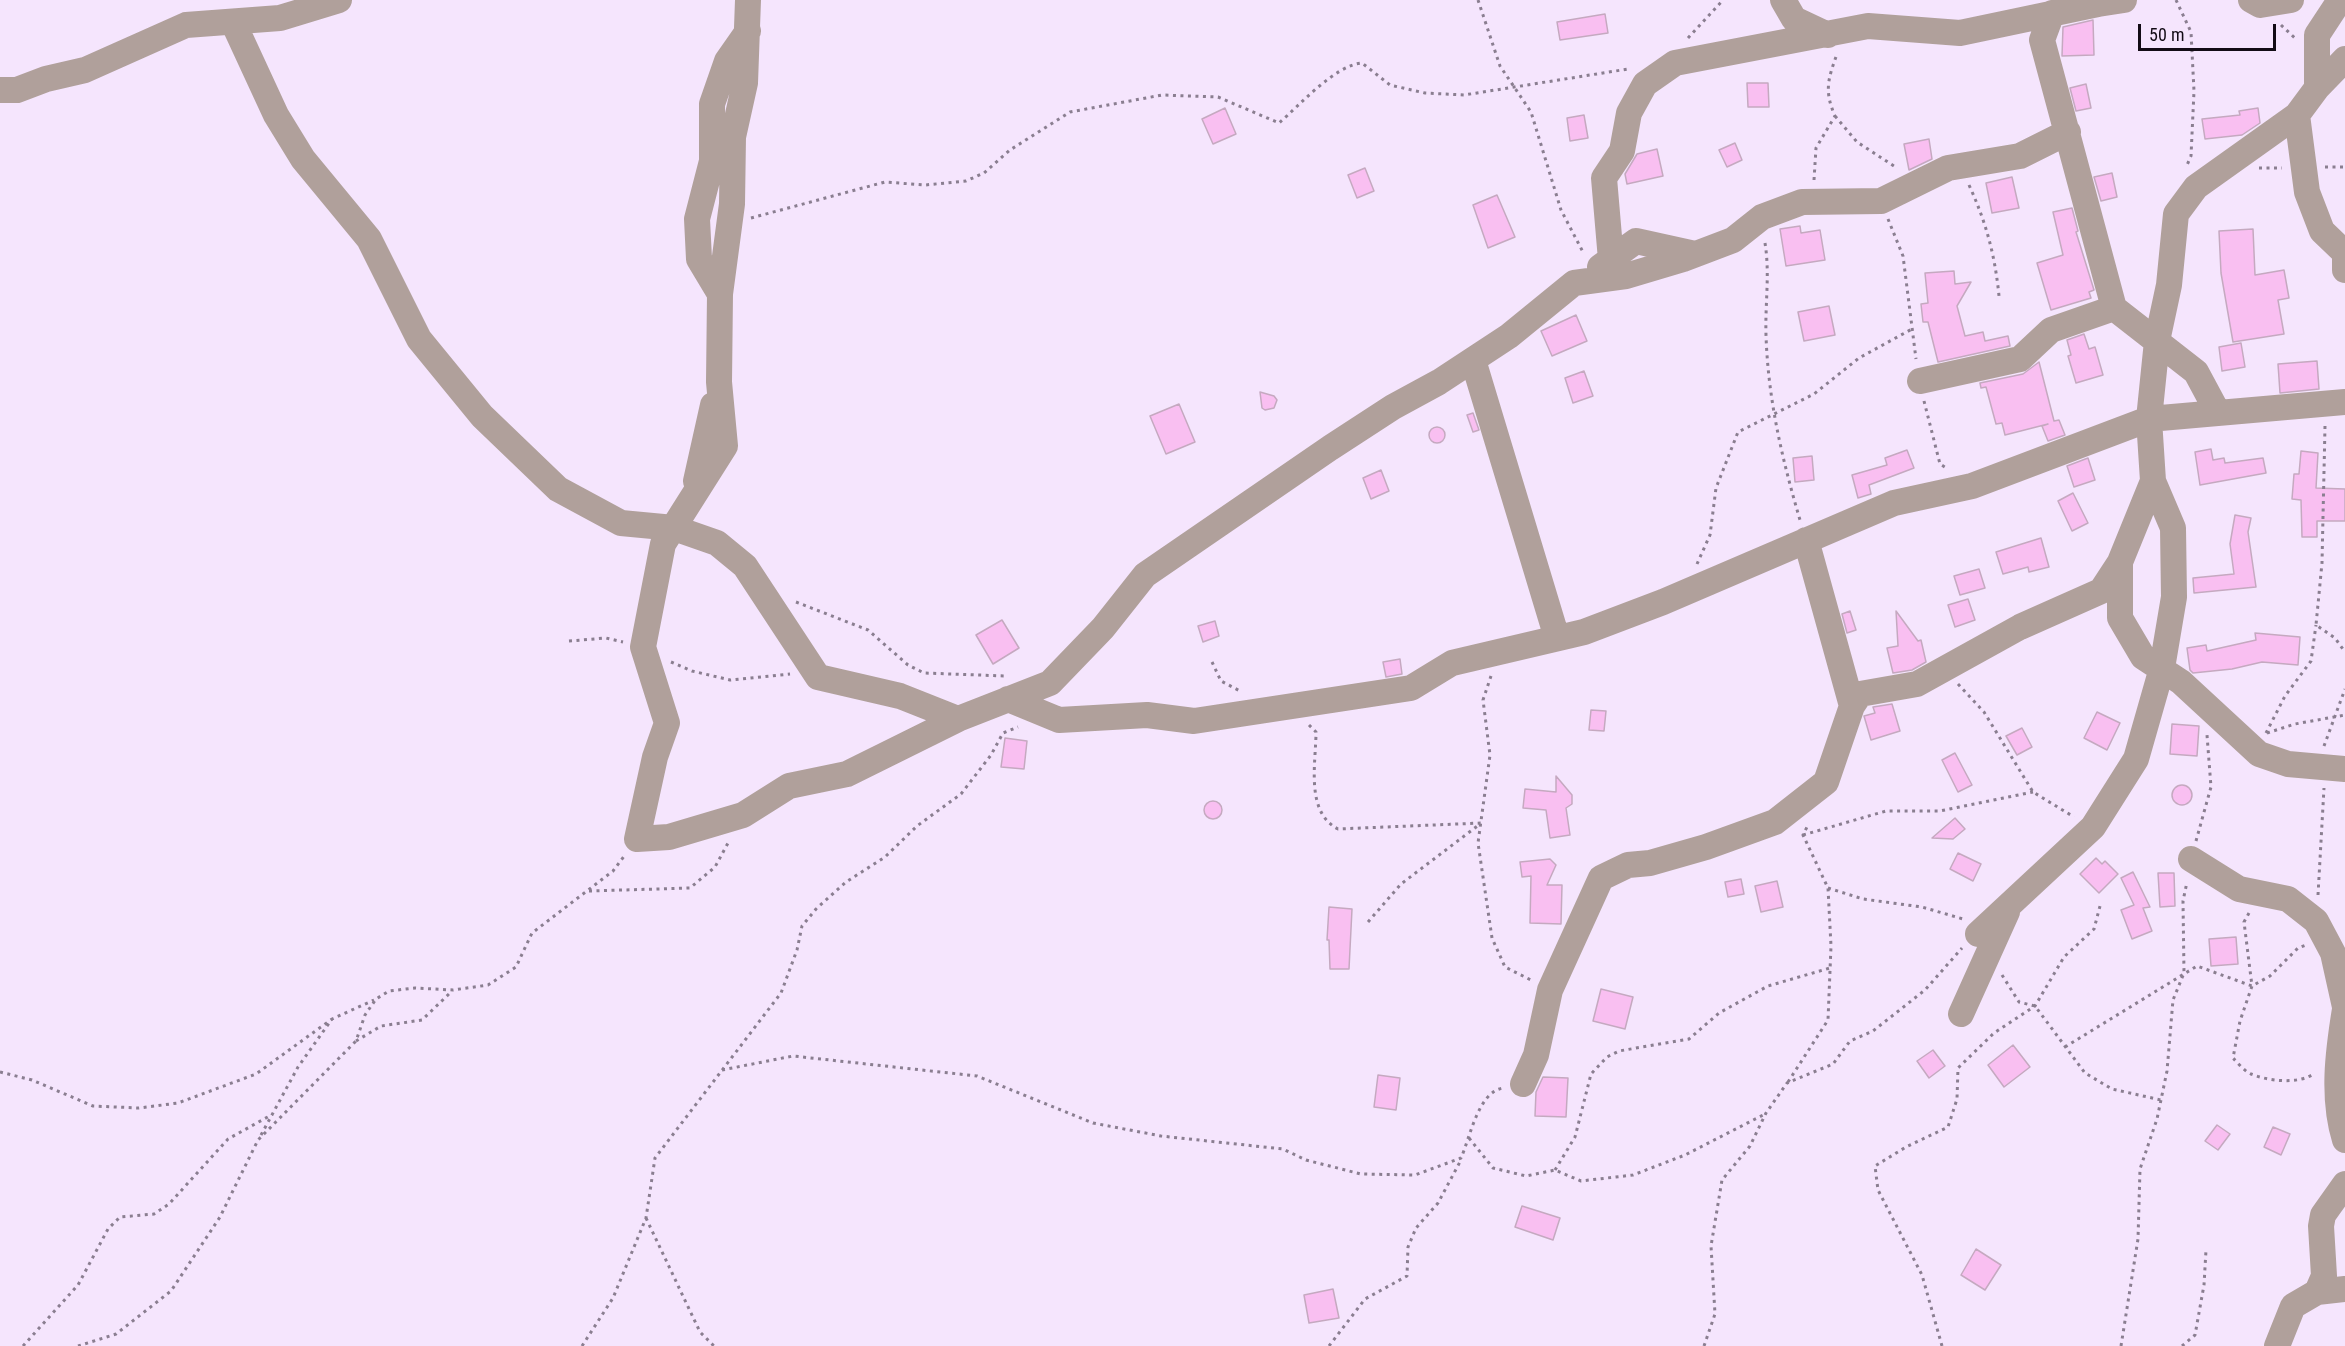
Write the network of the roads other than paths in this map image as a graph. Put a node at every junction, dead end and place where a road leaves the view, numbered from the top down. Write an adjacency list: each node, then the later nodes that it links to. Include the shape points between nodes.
1 (339, 0): 11 (street, via 280,18)
2 (748, 0): 12 (street)
3 (763, 0): 12 (street, via 762,15)
4 (1783, 0): 13 (street, via 1794,19)
5 (2124, 0): 8 (street)
6 (2290, 0): 9 (street)
7 (2340, 0): 15 (street, via 2317,35)
8 (2098, 2): 10 (street)
9 (2256, 2)
10 (2052, 13): 13 (street, via 1960,33 1868,26); 18 (street, via 2042,40)
11 (233, 22): 16 (street, via 186,25 84,70 17,90); 32 (street, via 276,114 303,159 369,239 419,339 482,416 558,489 621,523)
12 (747, 32): 23 (street, via 745,83 733,137 729,224); 23 (street, via 727,61 712,104 712,160 697,219 699,259)
13 (1837, 33): 22 (street, via 1675,63 1645,84 1629,113 1622,151 1604,178)
14 (2345, 59): 15 (street)
15 (2317, 88): 17 (street)
16 (0, 90)
17 (2297, 115): 19 (street, via 2307,192 2322,231); 25 (street, via 2196,187 2176,214 2169,285)
18 (2068, 132): 20 (street, via 2020,156 1948,168 1881,201 1802,202 1762,217 1733,240); 24 (street)
19 (2345, 252): 21 (street)
20 (1695, 254): 22 (street, via 1626,276); 22 (street, via 1636,242)
21 (2345, 270)
22 (1593, 272): 26 (street)
23 (720, 294): 32 (street, via 719,382 725,446 692,502)
24 (2114, 308): 25 (street); 27 (street, via 2051,330 2020,359)
25 (2157, 341): 29 (street, via 2196,372); 30 (street)
26 (1473, 360): 35 (street); 37 (street, via 1339,442 1145,575 1103,628 1050,683)
27 (1920, 381)
28 (2335, 403): 29 (street)
29 (2218, 412): 30 (street)
30 (2149, 419): 31 (street); 33 (street, via 1972,486 1894,503)
31 (2153, 482): 34 (street); 36 (street, via 2173,528 2174,597)
32 (684, 531): 39 (street, via 717,543 745,566 818,677 900,696); 39 (street, via 663,544 643,647 667,723 655,757 637,840 669,837 743,815 789,786 847,774)
33 (1806, 540): 35 (street, via 1584,632); 38 (street)
34 (2120, 562): 36 (street, via 2120,618 2143,657); 38 (street, via 2101,591 2020,627 1917,684 1860,694)
35 (1557, 638): 37 (street, via 1452,663 1411,688 1194,722 1147,715 1059,720)
36 (2162, 668): 40 (street, via 2259,754 2288,764); 42 (street, via 2136,759 2093,827)
37 (1007, 687): 39 (street)
38 (1852, 706): 47 (street, via 1826,782 1775,822 1706,847 1628,865 1601,878 1550,990 1536,1055)
39 (958, 719)
40 (2333, 768)
41 (2191, 859): 44 (street, via 2239,889 2288,899 2316,921)
42 (2009, 906): 43 (street); 46 (street)
43 (1978, 934)
44 (2339, 956): 45 (street)
45 (2345, 1008): 48 (street, via 2338,1054 2339,1119)
46 (1961, 1014)
47 (1523, 1084)
48 (2345, 1140)
49 (2345, 1184): 51 (street, via 2323,1215 2324,1276)
50 (2345, 1288): 51 (street)
51 (2317, 1292): 52 (street, via 2292,1306)
52 (2277, 1346)

